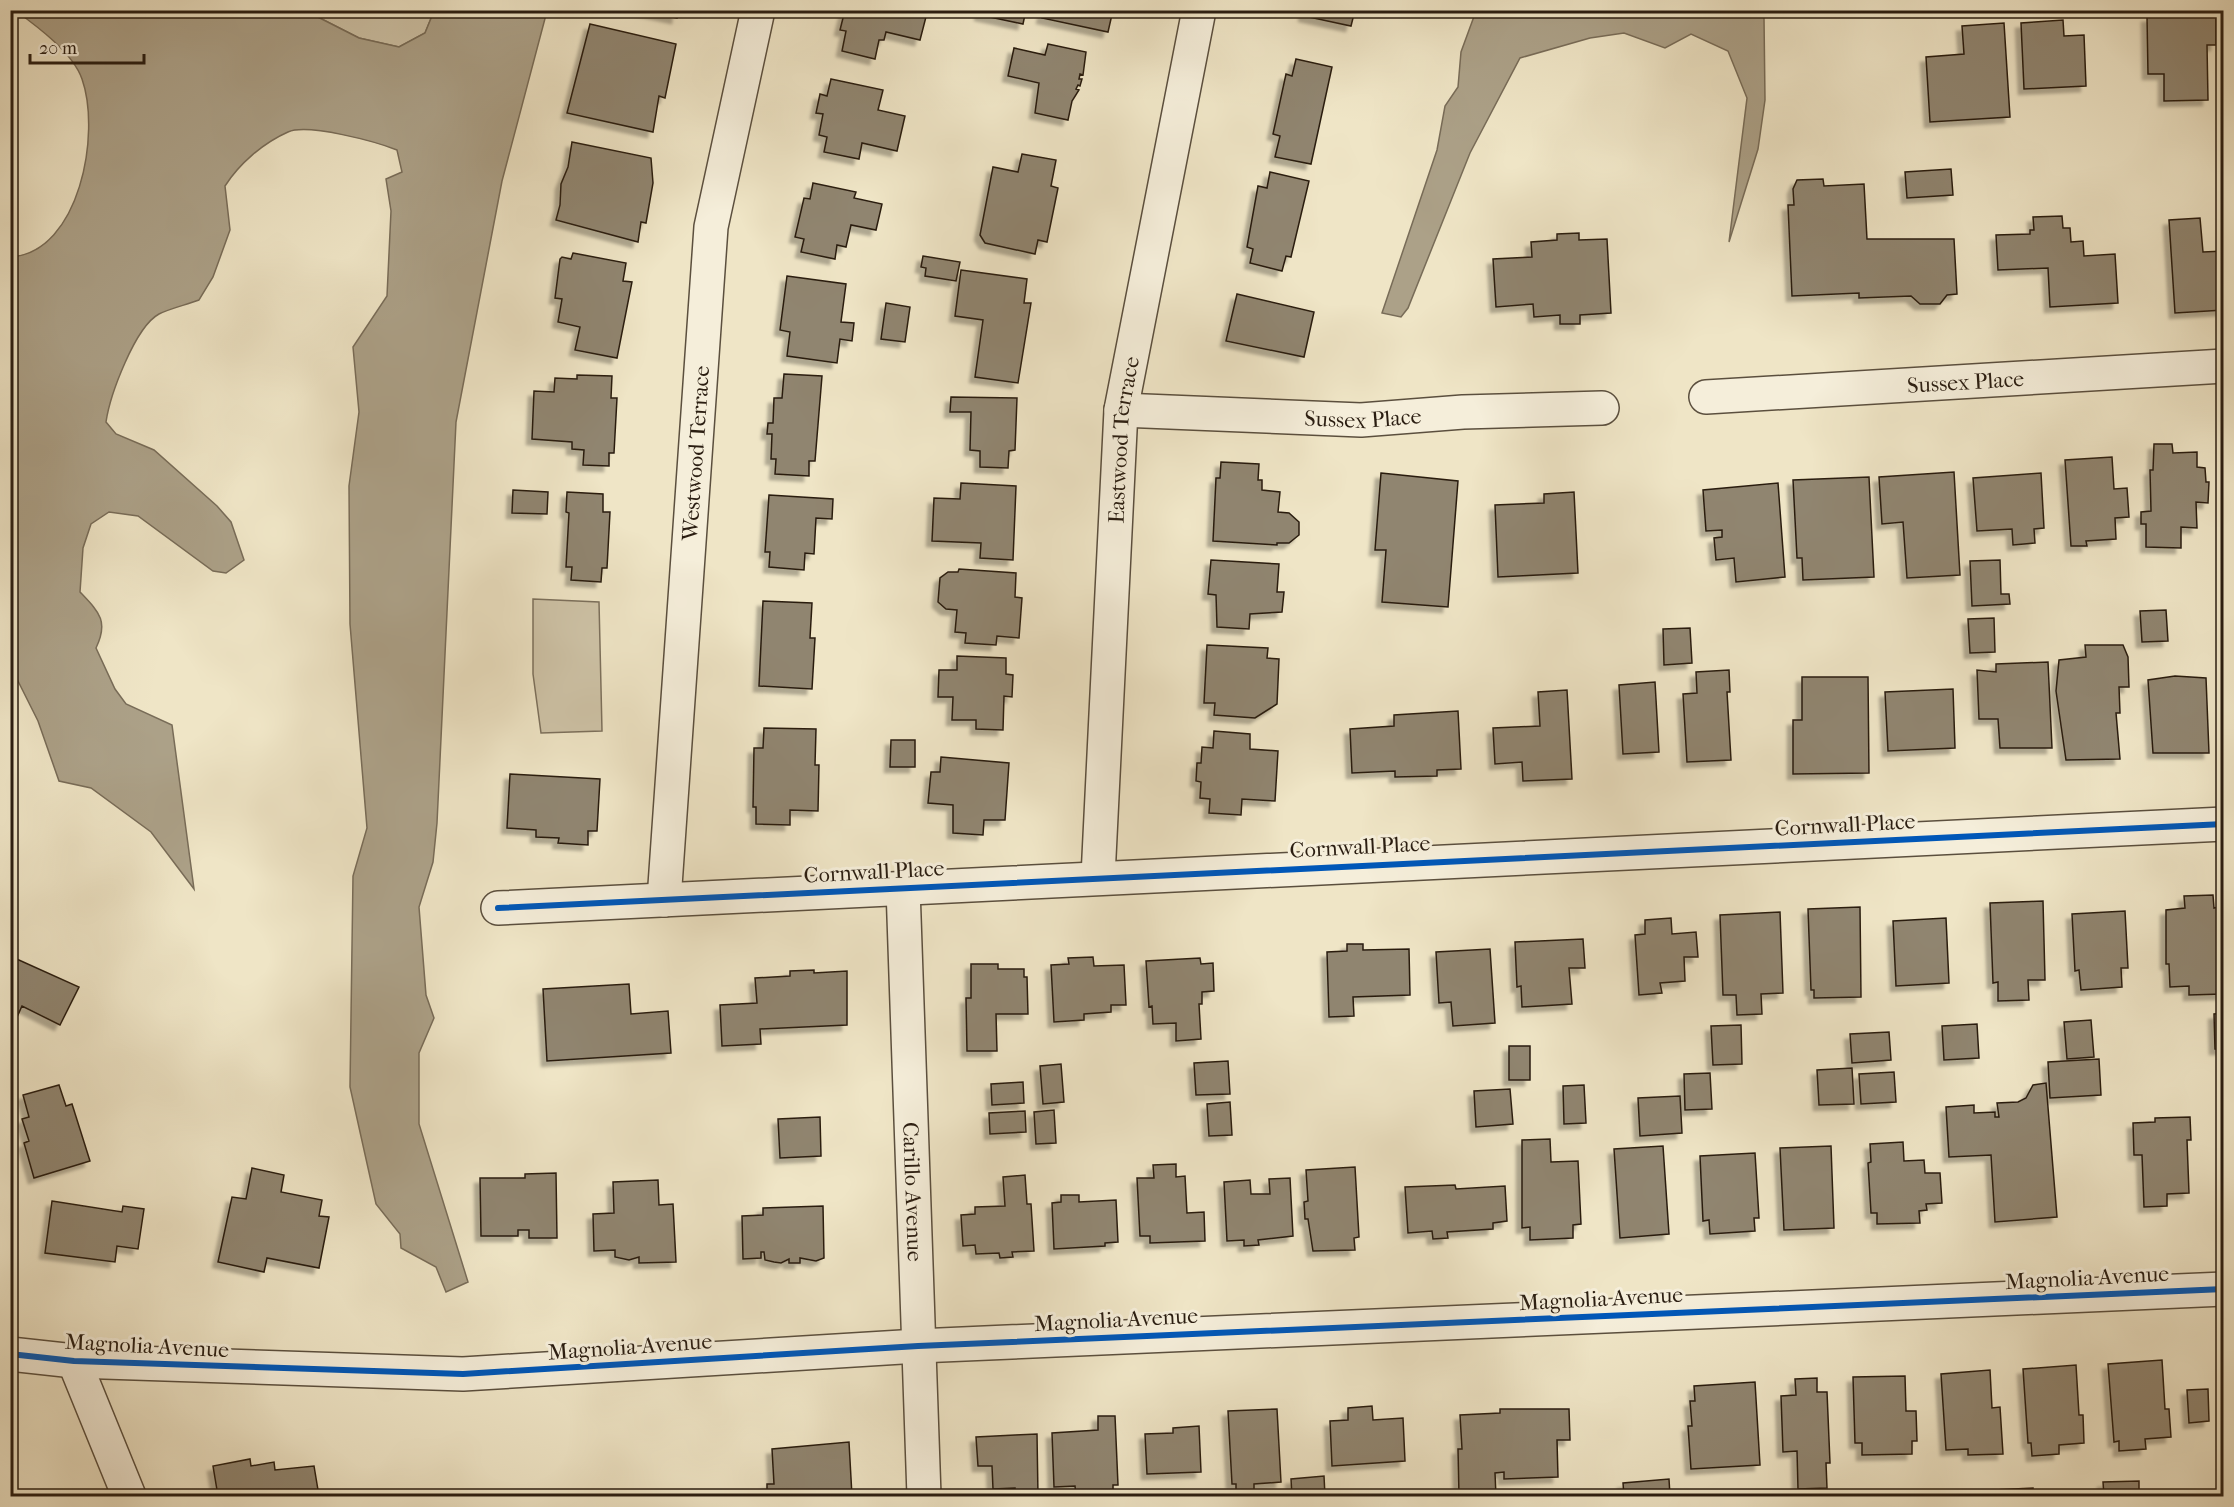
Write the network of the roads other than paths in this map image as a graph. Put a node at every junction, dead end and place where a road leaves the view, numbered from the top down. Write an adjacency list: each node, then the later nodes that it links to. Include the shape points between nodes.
1 (758, 10): 10 (street, Westwood Terrace, via 711,227)
2 (1199, 10): 6 (street, Eastwood Terrace)
3 (2223, 366): 4 (street, Sussex Place)
4 (1706, 397)
5 (1602, 408): 6 (street, Sussex Place, via 1361,420)
6 (1122, 410): 8 (street, Eastwood Terrace)
7 (2223, 824): 8 (street, Cornwall Place)
8 (1098, 877): 9 (street, Cornwall Place)
9 (903, 888): 10 (street, Cornwall Place); 13 (street, Carillo Avenue)
10 (664, 900): 11 (street, Cornwall Place)
11 (498, 908)
12 (2223, 1289): 13 (street, Magnolia Avenue)
13 (918, 1346): 15 (street, Magnolia Avenue, via 463,1374); 17 (street, Carillo Avenue)
14 (10, 1354): 15 (street, Magnolia Avenue)
15 (74, 1361): 16 (street)
16 (129, 1497)
17 (924, 1497)

